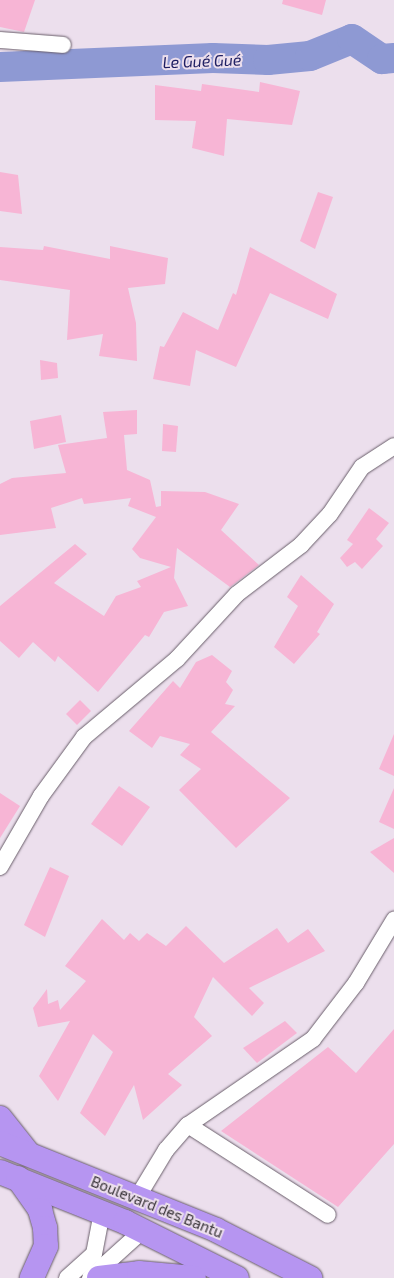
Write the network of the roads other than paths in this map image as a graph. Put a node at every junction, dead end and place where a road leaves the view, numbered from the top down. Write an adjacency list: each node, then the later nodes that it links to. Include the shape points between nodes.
1 (0, 40): 2 (street)
2 (63, 45)
3 (394, 446): 4 (street, via 362,467 330,514 301,545 237,594 177,659 84,737 41,796)
4 (0, 867)
5 (394, 920): 7 (street, via 356,983 313,1039)
6 (0, 1118): 9 (highway)
7 (188, 1124): 11 (street, via 166,1150); 13 (street)
8 (0, 1143): 9 (highway, Boulevard des Bantu)
9 (28, 1154): 11 (highway, Boulevard des Bantu)
10 (9, 1175): 12 (highway, Boulevard des Bantu); 15 (highway, via 40,1210 45,1228 46,1246)
11 (137, 1198): 21 (highway, Boulevard des Bantu, via 216,1230)
12 (102, 1212): 14 (highway, Boulevard des Bantu); 16 (street, via 94,1254)
13 (328, 1214)
14 (142, 1231): 17 (street); 20 (highway, Boulevard des Bantu)
15 (32, 1278)
16 (66, 1278)
17 (90, 1278)
18 (99, 1278): 19 (highway, via 139,1273)
19 (194, 1278)
20 (237, 1278)
21 (310, 1278)

